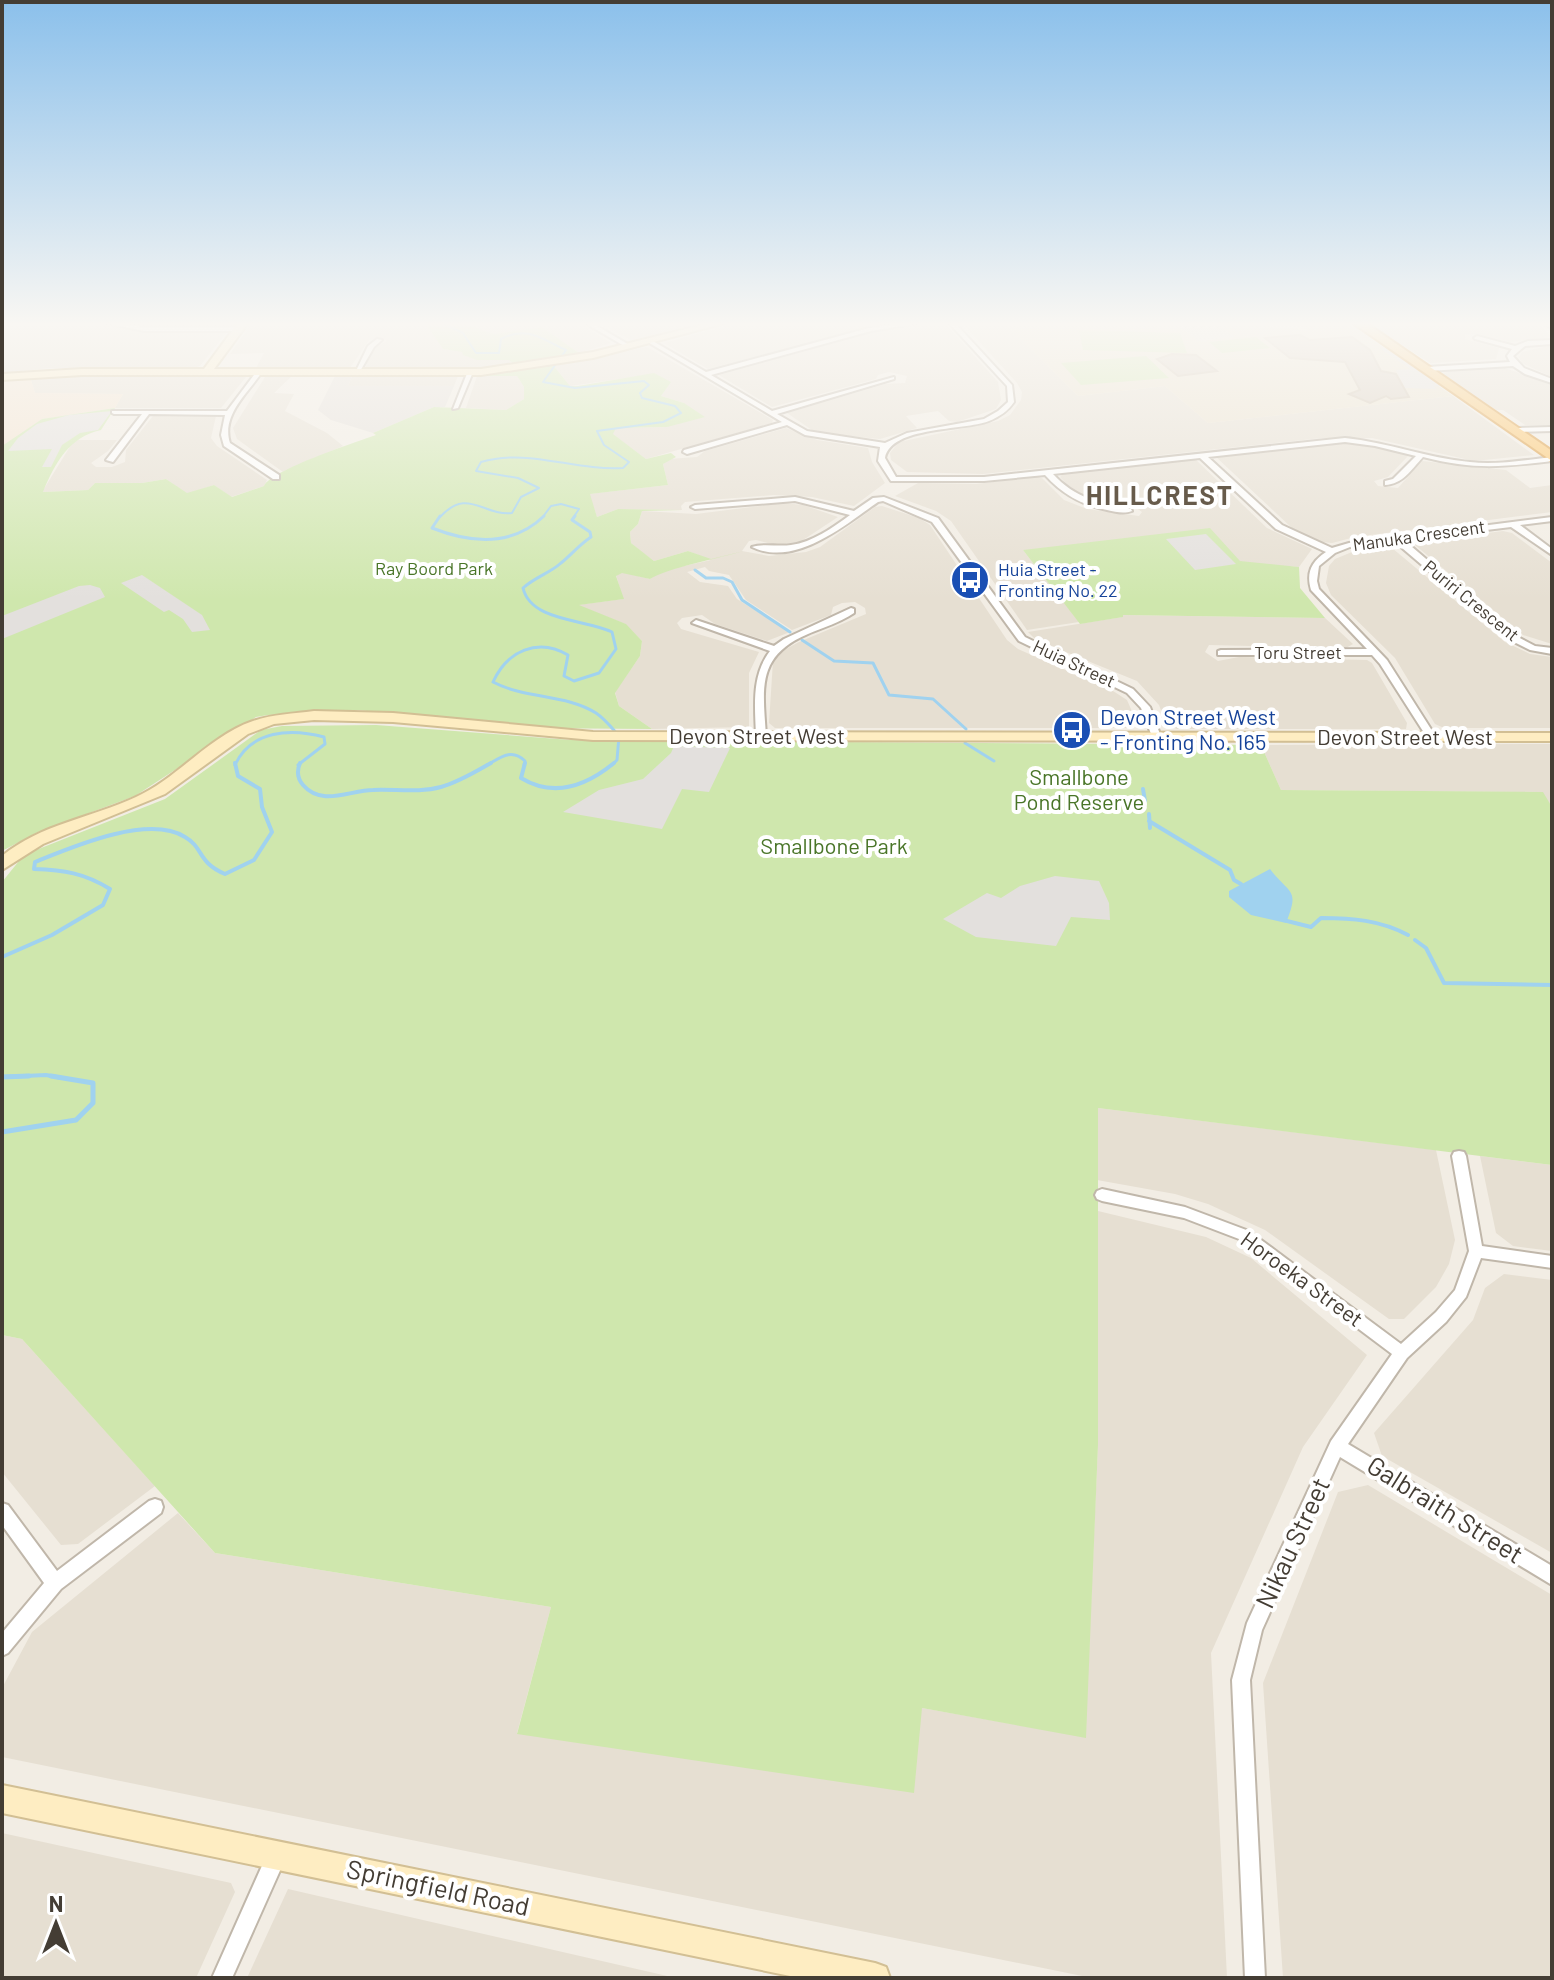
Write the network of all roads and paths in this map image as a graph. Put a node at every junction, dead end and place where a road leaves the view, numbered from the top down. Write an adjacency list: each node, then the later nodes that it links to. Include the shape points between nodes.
1 (144, 415): 14 (street)
2 (229, 415): 16 (street, via 223,429 227,444)
3 (776, 415): 6 (street)
4 (994, 415): 9 (street, via 916,432)
5 (1495, 415): 8 (highway)
6 (788, 423): 9 (street, via 813,435); 10 (street)
7 (1552, 429): 8 (street)
8 (1517, 430): 13 (highway)
9 (885, 445): 17 (street, via 881,459)
10 (687, 452)
11 (1201, 455): 12 (street, via 1345,440); 15 (street); 27 (street, via 1279,527)
12 (1421, 455): 13 (street, via 1482,466); 18 (street)
13 (1552, 458)
14 (110, 460)
15 (1047, 472): 17 (street, via 984,479); 21 (street, via 1080,501)
16 (276, 477)
17 (894, 479): 19 (street)
18 (1388, 483)
19 (884, 499): 22 (street); 36 (street, Huia Street, via 935,520 1022,639 1130,691 1145,707)
20 (695, 507): 22 (street, via 795,499)
21 (1128, 511)
22 (855, 514): 26 (street, via 801,548)
23 (1552, 519): 24 (street, Manuka Crescent)
24 (1513, 524): 25 (street, Manuka Crescent); 28 (street)
25 (1397, 539): 27 (street, Manuka Crescent); 32 (street, Puriri Crescent, via 1513,638)
26 (756, 547)
27 (1331, 551): 33 (street, Manuka Crescent, via 1314,566 1315,590)
28 (1552, 553)
29 (851, 611): 31 (street)
30 (696, 623): 31 (street)
31 (774, 649): 35 (street, via 761,675)
32 (1552, 651)
33 (1374, 652): 34 (street, Toru Street); 37 (street, Manuka Crescent)
34 (1221, 653)
35 (761, 736): 36 (main road, Devon Street West); 39 (main road, Devon Street West, via 595,736 375,717 271,720 243,731 147,798 31,843)
36 (1156, 737): 37 (main road, Devon Street West)
37 (1431, 737): 38 (main road, Devon Street West)
38 (1552, 737)
39 (2, 865)
40 (1459, 1156): 42 (street, Nikau Street)
41 (1102, 1195): 44 (street, Horoeka Street, via 1185,1213 1244,1235)
42 (1476, 1251): 43 (street); 44 (street, Nikau Street, via 1461,1293)
43 (1552, 1262)
44 (1402, 1353): 45 (street, Nikau Street)
45 (1337, 1446): 48 (street, Galbraith Street); 56 (street, Nikau Street, via 1253,1629 1241,1680)
46 (155, 1507): 49 (street)
47 (2, 1511): 49 (street)
48 (1552, 1576)
49 (55, 1583): 50 (street)
50 (2, 1647)
51 (2, 1799): 52 (main road, Springfield Road)
52 (276, 1855): 53 (main road, Springfield Road); 54 (street)
53 (843, 1975): 55 (main road, Springfield Road)
54 (222, 1978)
55 (875, 1978)
56 (1255, 1978)

